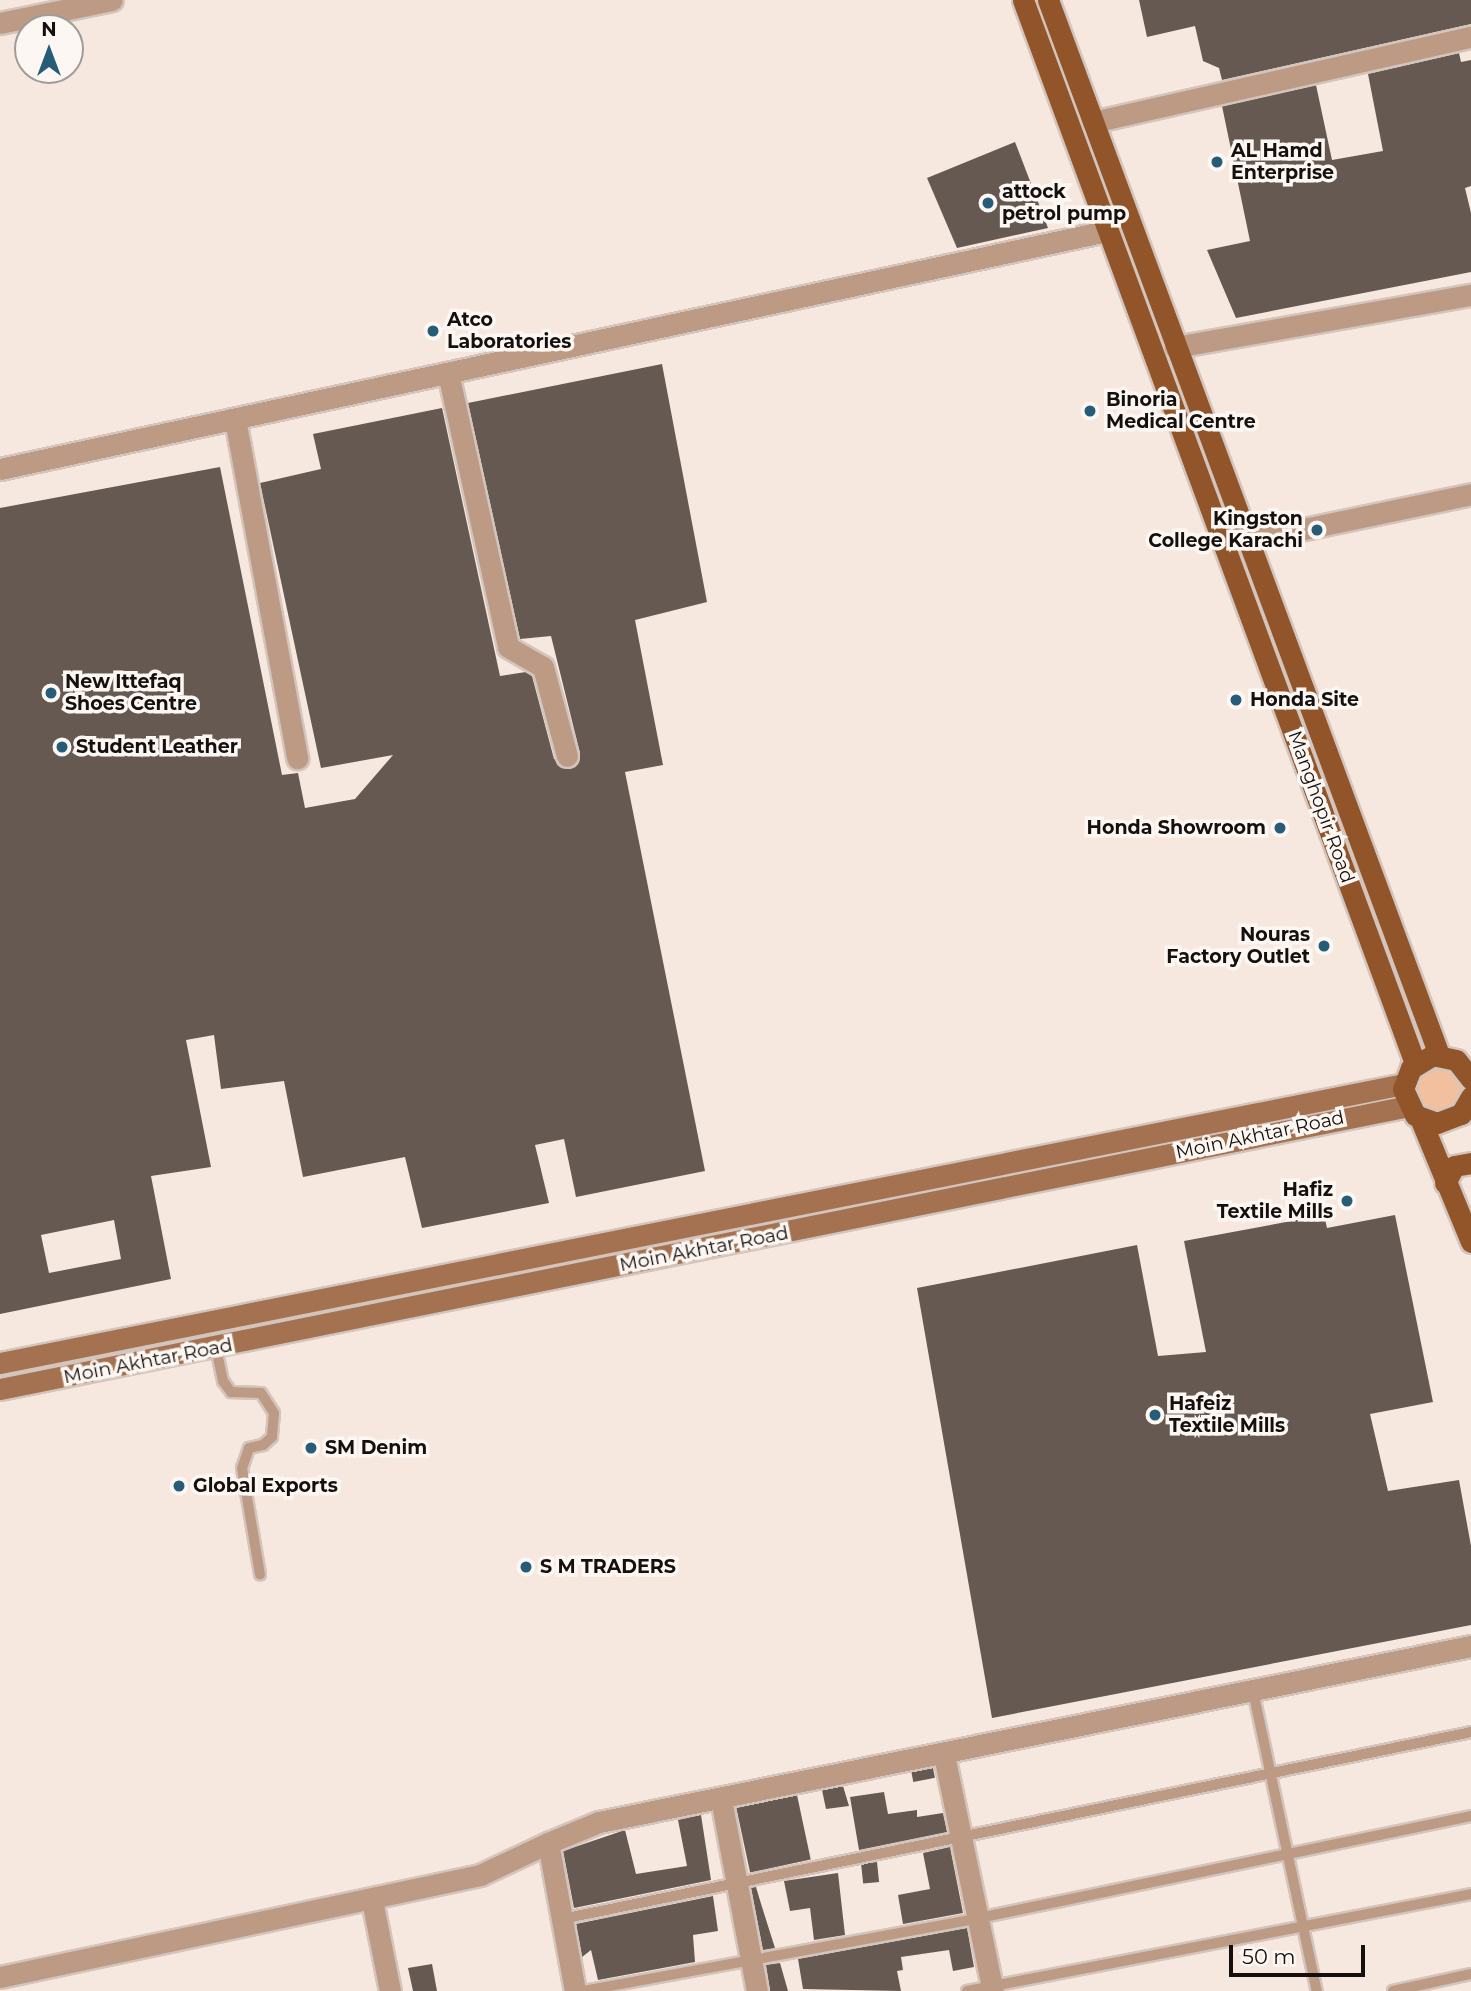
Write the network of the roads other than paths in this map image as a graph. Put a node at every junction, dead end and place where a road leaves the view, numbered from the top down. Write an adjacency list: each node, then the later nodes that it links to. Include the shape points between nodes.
1 (112, 0): 4 (street)
2 (1023, 0): 7 (main road, Manghopir Road)
3 (1048, 0): 6 (main road)
4 (0, 23)
5 (1471, 37): 6 (street)
6 (1093, 122): 9 (main road)
7 (1106, 231): 10 (street); 18 (main road, Manghopir Road)
8 (1471, 295): 9 (street)
9 (1175, 347): 14 (main road)
10 (448, 373): 11 (street); 15 (street, via 508,647 543,667)
11 (235, 419): 12 (street); 16 (street)
12 (0, 469)
13 (1471, 494): 14 (street)
14 (1247, 541): 17 (main road)
15 (567, 755)
16 (298, 758)
17 (1439, 1055): 18 (main road); 19 (main road)
18 (1415, 1063): 20 (main road)
19 (1469, 1071)
20 (1404, 1084): 22 (main road); 25 (main road, Moin Akhtar Road)
21 (1470, 1109): 22 (main road, via 1446,1122)
22 (1414, 1112): 24 (main road); 26 (main road, Moin Akhtar Road)
23 (1471, 1163): 24 (main road, via 1454,1166)
24 (1445, 1183): 27 (main road)
25 (845, 1192): 26 (main road); 29 (main road, Moin Akhtar Road)
26 (850, 1221): 28 (main road, Moin Akhtar Road)
27 (1471, 1242)
28 (216, 1349): 30 (main road, Moin Akhtar Road); 31 (lane, via 230,1392 261,1393 274,1413 272,1437 263,1446 249,1448 242,1468)
29 (0, 1363)
30 (0, 1389)
31 (260, 1574)
32 (1471, 1646): 33 (street)
33 (1253, 1691): 35 (street); 36 (lane)
34 (1471, 1732): 36 (lane)
35 (944, 1755): 37 (street); 39 (street)
36 (1271, 1774): 39 (lane); 41 (lane)
37 (721, 1798): 40 (street, via 599,1822); 42 (street)
38 (1471, 1816): 41 (lane)
39 (964, 1838): 42 (lane); 45 (street)
40 (548, 1843): 44 (street, via 480,1875); 46 (street)
41 (1286, 1854): 45 (lane); 47 (lane)
42 (736, 1885): 46 (lane); 48 (street)
43 (1471, 1894): 47 (lane)
44 (372, 1900): 50 (street); 52 (street)
45 (979, 1917): 48 (lane); 51 (street)
46 (562, 1919): 53 (street)
47 (1304, 1929): 51 (lane); 57 (lane)
48 (751, 1961): 54 (lane); 55 (street)
49 (1471, 1974): 58 (lane)
50 (0, 1977)
51 (992, 1988): 56 (lane)
52 (390, 1991)
53 (575, 1991)
54 (583, 1991)
55 (757, 1991)
56 (967, 1991)
57 (1317, 1991)
58 (1393, 1991)

